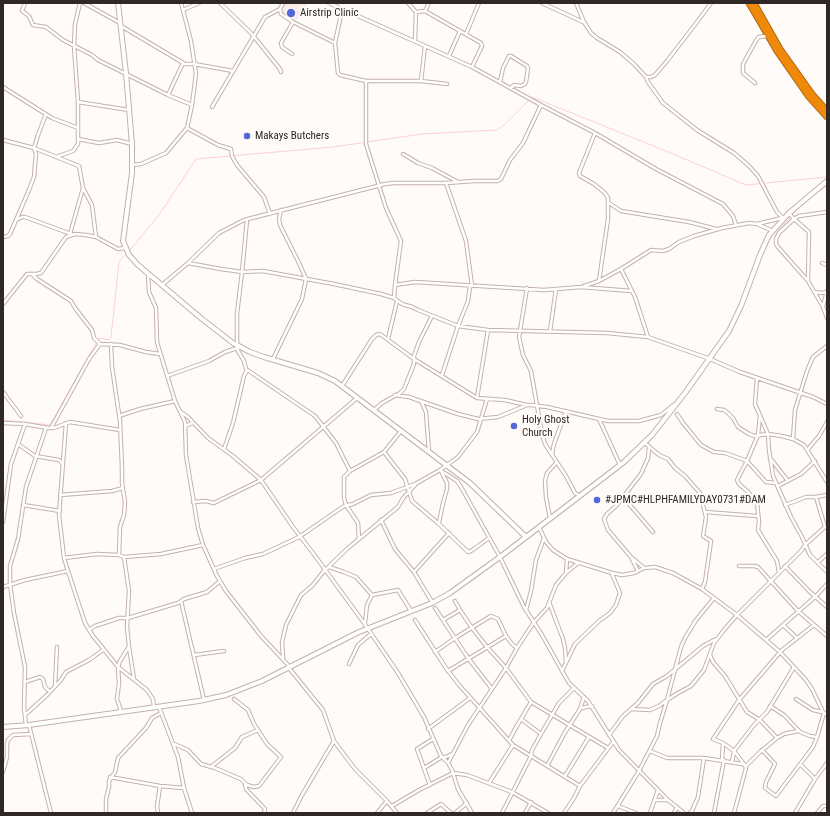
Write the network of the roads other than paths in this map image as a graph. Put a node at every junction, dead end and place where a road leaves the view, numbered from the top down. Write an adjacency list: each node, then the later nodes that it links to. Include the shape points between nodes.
1 (25, 3): 32 (street, via 22,11 29,16 33,25 46,27)
2 (80, 3): 32 (street, via 75,24)
3 (84, 3): 25 (street)
4 (118, 3): 25 (street)
5 (180, 3): 19 (street)
6 (199, 3): 19 (street)
7 (220, 3): 28 (street)
8 (283, 3): 18 (street)
9 (329, 3): 20 (street)
10 (408, 3): 22 (street)
11 (429, 3): 21 (street)
12 (479, 3): 27 (street)
13 (542, 3): 24 (street)
14 (576, 3): 24 (street)
15 (710, 3): 42 (street, via 655,75)
16 (749, 3): 29 (highway)
17 (754, 3): 56 (highway, via 780,49)
18 (280, 9): 23 (street, via 281,14); 28 (street, via 265,17)
19 (184, 10): 37 (street)
20 (342, 10): 30 (street); 31 (street)
21 (425, 11): 22 (street); 26 (street)
22 (416, 12): 30 (street)
23 (294, 22): 31 (street); 34 (street, via 281,43 282,47)
24 (584, 22): 42 (street, via 591,33 620,52)
25 (120, 24): 36 (street); 41 (street)
26 (460, 31): 27 (street); 35 (street)
27 (466, 34): 38 (street, via 482,44)
28 (253, 36): 39 (street); 40 (street)
29 (767, 36): 46 (street, via 757,39 743,64 743,73); 58 (highway, via 805,91)
30 (415, 42): 33 (street)
31 (335, 43): 43 (street, via 338,73 341,76)
32 (74, 46): 41 (street); 51 (street)
33 (425, 46): 35 (street); 44 (street)
34 (292, 54)
35 (449, 56): 38 (street)
36 (182, 63): 37 (street); 50 (street)
37 (194, 64): 39 (street); 52 (street, via 196,78)
38 (472, 67): 45 (street)
39 (233, 71): 54 (street)
40 (281, 72)
41 (126, 73): 50 (street); 55 (street)
42 (646, 77): 79 (street, via 663,102 697,130 748,165 762,182)
43 (366, 81): 44 (street); 72 (street, via 366,144)
44 (421, 81): 47 (street)
45 (500, 82): 49 (street); 49 (street, via 503,68 510,56 528,68 525,84 514,85)
46 (755, 83)
47 (447, 84)
48 (3, 87): 57 (street)
49 (511, 88): 53 (street)
50 (168, 95): 52 (street)
51 (78, 102): 55 (street); 59 (street)
52 (192, 105): 60 (street)
53 (541, 105): 61 (street); 70 (street, via 523,143 510,160 500,180)
54 (212, 107)
55 (129, 110): 64 (street)
56 (827, 111)
57 (46, 114): 59 (street); 65 (street)
58 (827, 117)
59 (78, 128): 62 (street)
60 (187, 128): 68 (street, via 166,153); 78 (street, via 231,149 237,165 264,197)
61 (595, 133): 74 (street, via 579,175 606,192); 84 (street, via 723,204)
62 (78, 139): 64 (street, via 99,143 117,140); 67 (street, via 73,151)
63 (3, 140): 65 (street)
64 (132, 144): 68 (street)
65 (34, 148): 67 (street); 81 (street, via 34,177)
66 (402, 154): 70 (street)
67 (56, 157): 73 (street, via 79,166)
68 (132, 165): 90 (street)
69 (827, 181): 77 (street)
70 (459, 182): 71 (street)
71 (446, 183): 72 (street, via 394,183); 103 (street, via 466,241)
72 (379, 186): 75 (street); 102 (street, via 401,241)
73 (83, 188): 87 (street); 89 (street, via 92,204)
74 (608, 203): 85 (street, via 621,211 690,222); 99 (street)
75 (281, 210): 78 (street); 98 (street, via 280,225)
76 (827, 212): 80 (street)
77 (789, 213): 79 (street); 80 (street)
78 (270, 214): 82 (street)
79 (782, 218): 83 (street); 86 (street)
80 (794, 219): 100 (street, via 809,232); 100 (street, via 779,233 776,244)
81 (15, 220): 87 (street, via 25,217); 88 (street, via 10,234)
82 (247, 220): 91 (street, via 219,233); 95 (street)
83 (757, 224): 84 (street); 86 (street)
84 (736, 225): 85 (street)
85 (716, 229): 94 (street, via 684,239 663,251 650,250)
86 (773, 231): 128 (street, via 760,255 735,320)
87 (71, 234): 89 (street); 97 (street, via 63,239 41,273)
88 (3, 237)
89 (96, 237): 90 (street, via 116,248)
90 (125, 248): 96 (street)
91 (188, 263): 95 (street); 101 (street)
92 (822, 263): 93 (street)
93 (827, 265)
94 (621, 270): 99 (street); 107 (street)
95 (242, 272): 98 (street, via 263,271); 124 (street, via 237,314)
96 (148, 273): 101 (street); 125 (street, via 149,292 156,308)
97 (32, 274): 111 (street, via 24,276); 121 (street, via 71,301)
98 (306, 279): 110 (street); 126 (street, via 302,299)
99 (599, 281): 104 (street)
100 (808, 281): 109 (street)
101 (162, 285): 124 (street)
102 (394, 285): 103 (street, via 420,282); 110 (street)
103 (471, 286): 105 (street); 115 (street)
104 (581, 287): 106 (street); 107 (street)
105 (526, 288): 106 (street); 117 (street)
106 (556, 289): 118 (street)
107 (632, 291): 119 (street)
108 (827, 291): 109 (street); 112 (street)
109 (815, 292): 112 (street)
110 (396, 299): 113 (street); 120 (street)
111 (3, 304)
112 (823, 307): 114 (street)
113 (432, 316): 115 (street); 127 (street)
114 (827, 318)
115 (458, 326): 116 (street); 130 (street)
116 (488, 330): 117 (street); 140 (street)
117 (520, 330): 118 (street); 147 (street, via 520,342 531,371)
118 (550, 331): 119 (street)
119 (648, 337): 128 (street)
120 (388, 339): 127 (street); 133 (street, via 380,334 374,336)
121 (100, 344): 122 (street); 166 (street)
122 (111, 344): 125 (street); 155 (street)
123 (827, 346): 136 (street, via 810,362)
124 (237, 347): 126 (street); 129 (street); 131 (street, via 209,361)
125 (160, 354): 131 (street)
126 (273, 359): 133 (street, via 318,373)
127 (414, 359): 130 (street); 134 (street)
128 (710, 359): 132 (street); 144 (street)
129 (247, 370): 164 (street, via 309,410); 176 (street)
130 (442, 375): 140 (street)
131 (167, 376): 142 (street)
132 (757, 378): 136 (street); 153 (street, via 755,404)
133 (342, 386): 139 (street)
134 (403, 390): 137 (street); 138 (street)
135 (3, 392): 154 (street)
136 (800, 392): 145 (street); 171 (street, via 795,410)
137 (395, 396): 138 (street); 149 (street)
138 (406, 396): 143 (street)
139 (358, 398): 149 (street); 164 (street)
140 (477, 398): 141 (street)
141 (487, 399): 146 (street); 156 (street)
142 (175, 401): 151 (street); 155 (street)
143 (420, 401): 156 (street); 178 (street, via 426,412)
144 (678, 402): 157 (street, via 661,415 639,422); 172 (street)
145 (827, 404)
146 (527, 405): 147 (street); 156 (street, via 498,417)
147 (537, 405): 150 (street); 179 (street, via 544,441)
148 (717, 409): 170 (street, via 728,413 738,427 749,434)
149 (374, 410): 168 (street)
150 (566, 411): 157 (street); 179 (street)
151 (181, 412): 161 (street); 163 (street)
152 (677, 414): 182 (street, via 700,444 714,452)
153 (760, 415): 169 (street); 170 (street)
154 (21, 416)
155 (119, 416): 167 (street)
156 (481, 419): 186 (street, via 476,434 466,448)
157 (599, 419): 187 (street)
158 (827, 422): 175 (street)
159 (3, 423): 162 (street)
160 (66, 423): 166 (street); 167 (street); 185 (street)
161 (194, 423): 163 (street); 176 (street)
162 (24, 424): 165 (street); 173 (street)
163 (185, 426): 203 (street, via 185,448)
164 (325, 427): 189 (street, via 342,452); 190 (street)
165 (46, 428): 166 (street); 180 (street)
166 (51, 428)
167 (120, 430): 196 (street)
168 (401, 431): 177 (street); 178 (street)
169 (768, 434): 170 (street); 171 (street); 181 (street)
170 (758, 435): 182 (street)
171 (793, 439): 175 (street)
172 (645, 443): 174 (street); 187 (street)
173 (18, 444): 180 (street); 214 (street, via 11,464)
174 (650, 447): 201 (street, via 643,472); 208 (street, via 668,459 698,490)
175 (808, 449): 183 (street)
176 (224, 450): 190 (street)
177 (384, 452): 189 (street); 195 (street, via 405,479)
178 (430, 452): 186 (street)
179 (552, 455): 184 (street)
180 (36, 456): 185 (street, via 59,460); 204 (street)
181 (770, 457): 191 (street); 194 (street)
182 (747, 461): 194 (street, via 766,482); 210 (street, via 737,480 757,502)
183 (815, 461): 191 (street, via 801,474); 192 (street)
184 (557, 462): 200 (street); 211 (street, via 545,480)
185 (62, 463): 198 (street)
186 (446, 465): 188 (street); 220 (street, via 470,483)
187 (620, 465): 200 (street)
188 (441, 470): 193 (street); 215 (street, via 447,489); 221 (street, via 460,485)
189 (350, 471): 205 (street, via 344,475)
190 (261, 480): 203 (street, via 214,503); 219 (street)
191 (788, 481): 194 (street)
192 (827, 482)
193 (417, 483): 195 (street); 197 (street)
194 (777, 484): 206 (street)
195 (407, 486): 197 (street); 205 (street, via 391,493 371,495 354,504)
196 (123, 488): 198 (street); 227 (street, via 124,508)
197 (409, 492): 212 (street, via 398,507); 215 (street, via 412,501)
198 (60, 495): 207 (street)
199 (827, 495): 202 (street)
200 (580, 496): 211 (street)
201 (623, 497): 217 (street); 230 (street, via 604,519 608,530)
202 (816, 498): 206 (street, via 806,497); 224 (street, via 825,527)
203 (193, 502): 225 (street)
204 (23, 505): 207 (street); 250 (street, via 18,539 11,560)
205 (346, 505): 219 (street); 223 (street, via 358,524)
206 (785, 505): 224 (street)
207 (60, 511): 231 (street)
208 (705, 512): 209 (street); 213 (street)
209 (714, 513): 210 (street); 213 (street)
210 (758, 516): 244 (street, via 758,530 776,561)
211 (550, 518): 216 (street)
212 (381, 520): 223 (street); 243 (street, via 395,548)
213 (706, 520): 253 (street, via 703,536 711,540 711,543)
214 (3, 522)
215 (440, 524): 218 (street)
216 (539, 527): 220 (street); 222 (street)
217 (653, 532)
218 (448, 533): 221 (street, via 468,552); 243 (street)
219 (299, 537): 239 (street, via 263,554); 241 (street)
220 (526, 537): 229 (street)
221 (489, 538): 229 (street)
222 (545, 538): 232 (street, via 553,550); 264 (street, via 536,560)
223 (359, 540): 237 (street)
224 (806, 544): 233 (street, via 810,555); 236 (street)
225 (203, 545): 228 (street, via 161,554); 239 (street)
226 (827, 554): 233 (street)
227 (119, 555): 228 (street); 231 (street, via 97,554)
228 (124, 557): 268 (street, via 130,599 127,608)
229 (500, 557): 260 (street); 264 (street)
230 (631, 557): 238 (street); 242 (street)
231 (64, 558): 240 (street)
232 (567, 559): 234 (street); 246 (street)
233 (818, 562): 245 (street)
234 (578, 563): 246 (street); 247 (street)
235 (739, 566): 249 (street, via 758,567)
236 (785, 566): 244 (street); 255 (street)
237 (329, 568): 241 (street); 254 (street, via 356,578)
238 (644, 568): 242 (street); 253 (street, via 673,573)
239 (214, 569): 248 (street)
240 (68, 571): 250 (street); 277 (street)
241 (325, 571): 272 (street); 295 (street, via 301,595 287,623 282,642)
242 (638, 571): 247 (street, via 628,575)
243 (414, 572): 260 (street)
244 (779, 572): 249 (street)
245 (827, 572)
246 (566, 573): 259 (street, via 554,589)
247 (612, 573): 297 (street, via 620,593 616,605 575,644)
248 (220, 581): 257 (street, via 207,592); 295 (street, via 261,636)
249 (770, 581): 266 (street); 267 (street)
250 (10, 584): 252 (street); 307 (street, via 25,667)
251 (827, 584): 255 (street)
252 (3, 587)
253 (702, 589): 256 (street)
254 (372, 595): 265 (street, via 398,590); 272 (street, via 366,605)
255 (816, 596): 261 (street); 266 (street)
256 (714, 598): 267 (street); 303 (street, via 685,638)
257 (181, 601): 268 (street); 294 (street)
258 (456, 601): 263 (street)
259 (549, 602): 271 (street); 297 (street, via 563,639)
260 (432, 603): 265 (street)
261 (827, 607)
262 (435, 608): 270 (street)
263 (460, 610): 270 (street); 275 (street)
264 (526, 610): 271 (street)
265 (411, 611): 276 (street)
266 (798, 611): 273 (street); 274 (street)
267 (737, 615): 283 (street); 284 (street)
268 (128, 618): 277 (street, via 119,618); 286 (street)
269 (415, 620): 291 (street)
270 (443, 620): 281 (street)
271 (534, 622): 288 (street); 304 (street)
272 (364, 624): 276 (street)
273 (784, 625): 282 (street); 284 (street)
274 (814, 625): 280 (street); 282 (street)
275 (472, 628): 279 (street, via 494,616 500,622); 281 (street); 287 (street)
276 (367, 629): 278 (street); 301 (street)
277 (89, 630): 289 (street)
278 (371, 634): 298 (street, via 358,645); 338 (street, via 417,704)
279 (506, 636): 287 (street); 288 (street)
280 (827, 636)
281 (455, 638): 291 (street); 296 (street)
282 (797, 638): 292 (street)
283 (717, 639): 293 (street); 303 (street, via 703,646)
284 (766, 640): 292 (street)
285 (57, 647): 308 (street)
286 (129, 647): 300 (street); 306 (street)
287 (487, 647): 296 (street); 302 (street)
288 (517, 648): 302 (street)
289 (103, 650): 300 (street); 308 (street, via 66,672)
290 (224, 651): 294 (street)
291 (435, 652): 305 (street)
292 (780, 652): 299 (street); 318 (street)
293 (710, 655): 317 (street, via 704,670 691,686); 318 (street)
294 (194, 656): 315 (street)
295 (283, 658): 301 (street)
296 (468, 658): 305 (street); 310 (street)
297 (566, 663): 304 (street)
298 (349, 664)
299 (794, 666): 322 (street); 329 (street, via 812,689)
300 (118, 668): 306 (street); 327 (street, via 118,699)
301 (289, 668): 315 (street, via 244,689); 347 (street, via 324,710)
302 (506, 668): 310 (street); 319 (street)
303 (676, 669): 317 (street); 326 (street, via 653,684)
304 (562, 671): 309 (street)
305 (448, 672): 313 (street)
306 (134, 679): 323 (street, via 150,694)
307 (25, 682): 311 (street, via 40,677); 330 (street)
308 (55, 686): 311 (street)
309 (574, 688): 312 (street); 331 (street)
310 (492, 689): 324 (street)
311 (50, 692): 330 (street)
312 (584, 696): 321 (street); 325 (street)
313 (470, 698): 324 (street); 338 (street)
314 (796, 699): 329 (street)
315 (204, 700): 320 (street)
316 (234, 700): 337 (street, via 248,710)
317 (667, 700): 326 (street, via 650,710); 355 (street)
318 (739, 700): 333 (street, via 749,714); 350 (street, via 713,739)
319 (530, 702): 331 (street); 332 (street)
320 (159, 706): 323 (street); 328 (street)
321 (592, 706): 325 (street); 342 (street)
322 (770, 706): 333 (street); 339 (street)
323 (154, 707): 327 (street)
324 (480, 708): 348 (street); 357 (street)
325 (580, 709): 335 (street)
326 (631, 709): 342 (street)
327 (121, 711): 334 (street)
328 (161, 713): 351 (street); 374 (street, via 152,718 118,758 115,772)
329 (824, 714): 344 (street)
330 (25, 715): 334 (street)
331 (552, 715): 335 (street); 341 (street)
332 (521, 719): 341 (street); 348 (street)
333 (759, 719): 345 (street); 356 (street)
334 (28, 725): 336 (street); 340 (street)
335 (569, 726): 343 (street); 368 (street)
336 (3, 727)
337 (258, 730): 367 (street, via 242,737 235,748); 377 (street, via 281,758 259,786)
338 (428, 730): 346 (street)
339 (798, 731): 344 (street); 345 (street)
340 (31, 734): 371 (street, via 13,735 8,740); 393 (street)
341 (541, 734): 358 (street)
342 (609, 735): 349 (street)
343 (589, 737): 353 (street); 373 (street)
344 (818, 737): 365 (street)
345 (777, 738): 354 (street)
346 (433, 739): 359 (street); 369 (street, via 417,749)
347 (334, 741): 386 (street, via 355,769); 398 (street)
348 (510, 741): 352 (street)
349 (613, 742): 353 (street); 370 (street)
350 (723, 743): 356 (street); 361 (street)
351 (174, 744): 367 (street, via 188,750 201,764); 381 (street)
352 (512, 745): 358 (street); 376 (street)
353 (608, 748): 380 (street)
354 (762, 750): 365 (street, via 775,764 764,787 774,795 778,795); 366 (street)
355 (650, 751): 360 (street, via 667,758); 370 (street)
356 (734, 751): 362 (street); 366 (street)
357 (453, 753): 359 (street); 363 (street)
358 (531, 756): 368 (street); 383 (street)
359 (442, 757): 363 (street); 369 (street)
360 (704, 758): 361 (street); 414 (street, via 698,797)
361 (723, 760): 362 (street); 415 (street)
362 (732, 762): 366 (street)
363 (448, 763): 372 (street)
364 (827, 763): 375 (street)
365 (800, 764): 375 (street)
366 (745, 765): 416 (street)
367 (212, 766): 377 (street, via 240,778)
368 (547, 766): 373 (street)
369 (424, 768): 378 (street)
370 (639, 771): 382 (street); 390 (street)
371 (3, 772)
372 (453, 773): 376 (street, via 467,774); 378 (street); 388 (street, via 458,789)
373 (565, 776): 380 (street)
374 (110, 777): 379 (street); 394 (street)
375 (815, 779): 417 (street)
376 (489, 783): 383 (street)
377 (245, 784): 397 (street, via 265,809)
378 (430, 785): 389 (street)
379 (160, 786): 381 (street); 395 (street)
380 (580, 786): 408 (street)
381 (184, 788): 396 (street)
382 (658, 790): 384 (street); 385 (street)
383 (512, 792): 387 (street); 405 (street)
384 (655, 800): 385 (street); 411 (street)
385 (668, 800): 392 (street)
386 (387, 801): 389 (street); 399 (street)
387 (531, 802): 406 (street); 407 (street)
388 (467, 803): 403 (street); 404 (street)
389 (392, 806): 400 (street)
390 (618, 806): 409 (street); 410 (street)
391 (827, 806): 418 (street, via 823,806)
392 (677, 807): 412 (street); 413 (street)
393 (51, 813)
394 (106, 813)
395 (158, 813)
396 (192, 813)
397 (264, 813)
398 (293, 813)
399 (377, 813)
400 (397, 813)
401 (427, 813): 402 (street, via 441,804)
402 (451, 813)
403 (455, 813)
404 (472, 813)
405 (502, 813)
406 (526, 813)
407 (548, 813)
408 (564, 813)
409 (613, 813)
410 (636, 813)
411 (650, 813)
412 (674, 813)
413 (684, 813)
414 (689, 813)
415 (714, 813)
416 (734, 813)
417 (795, 813)
418 (817, 813)

